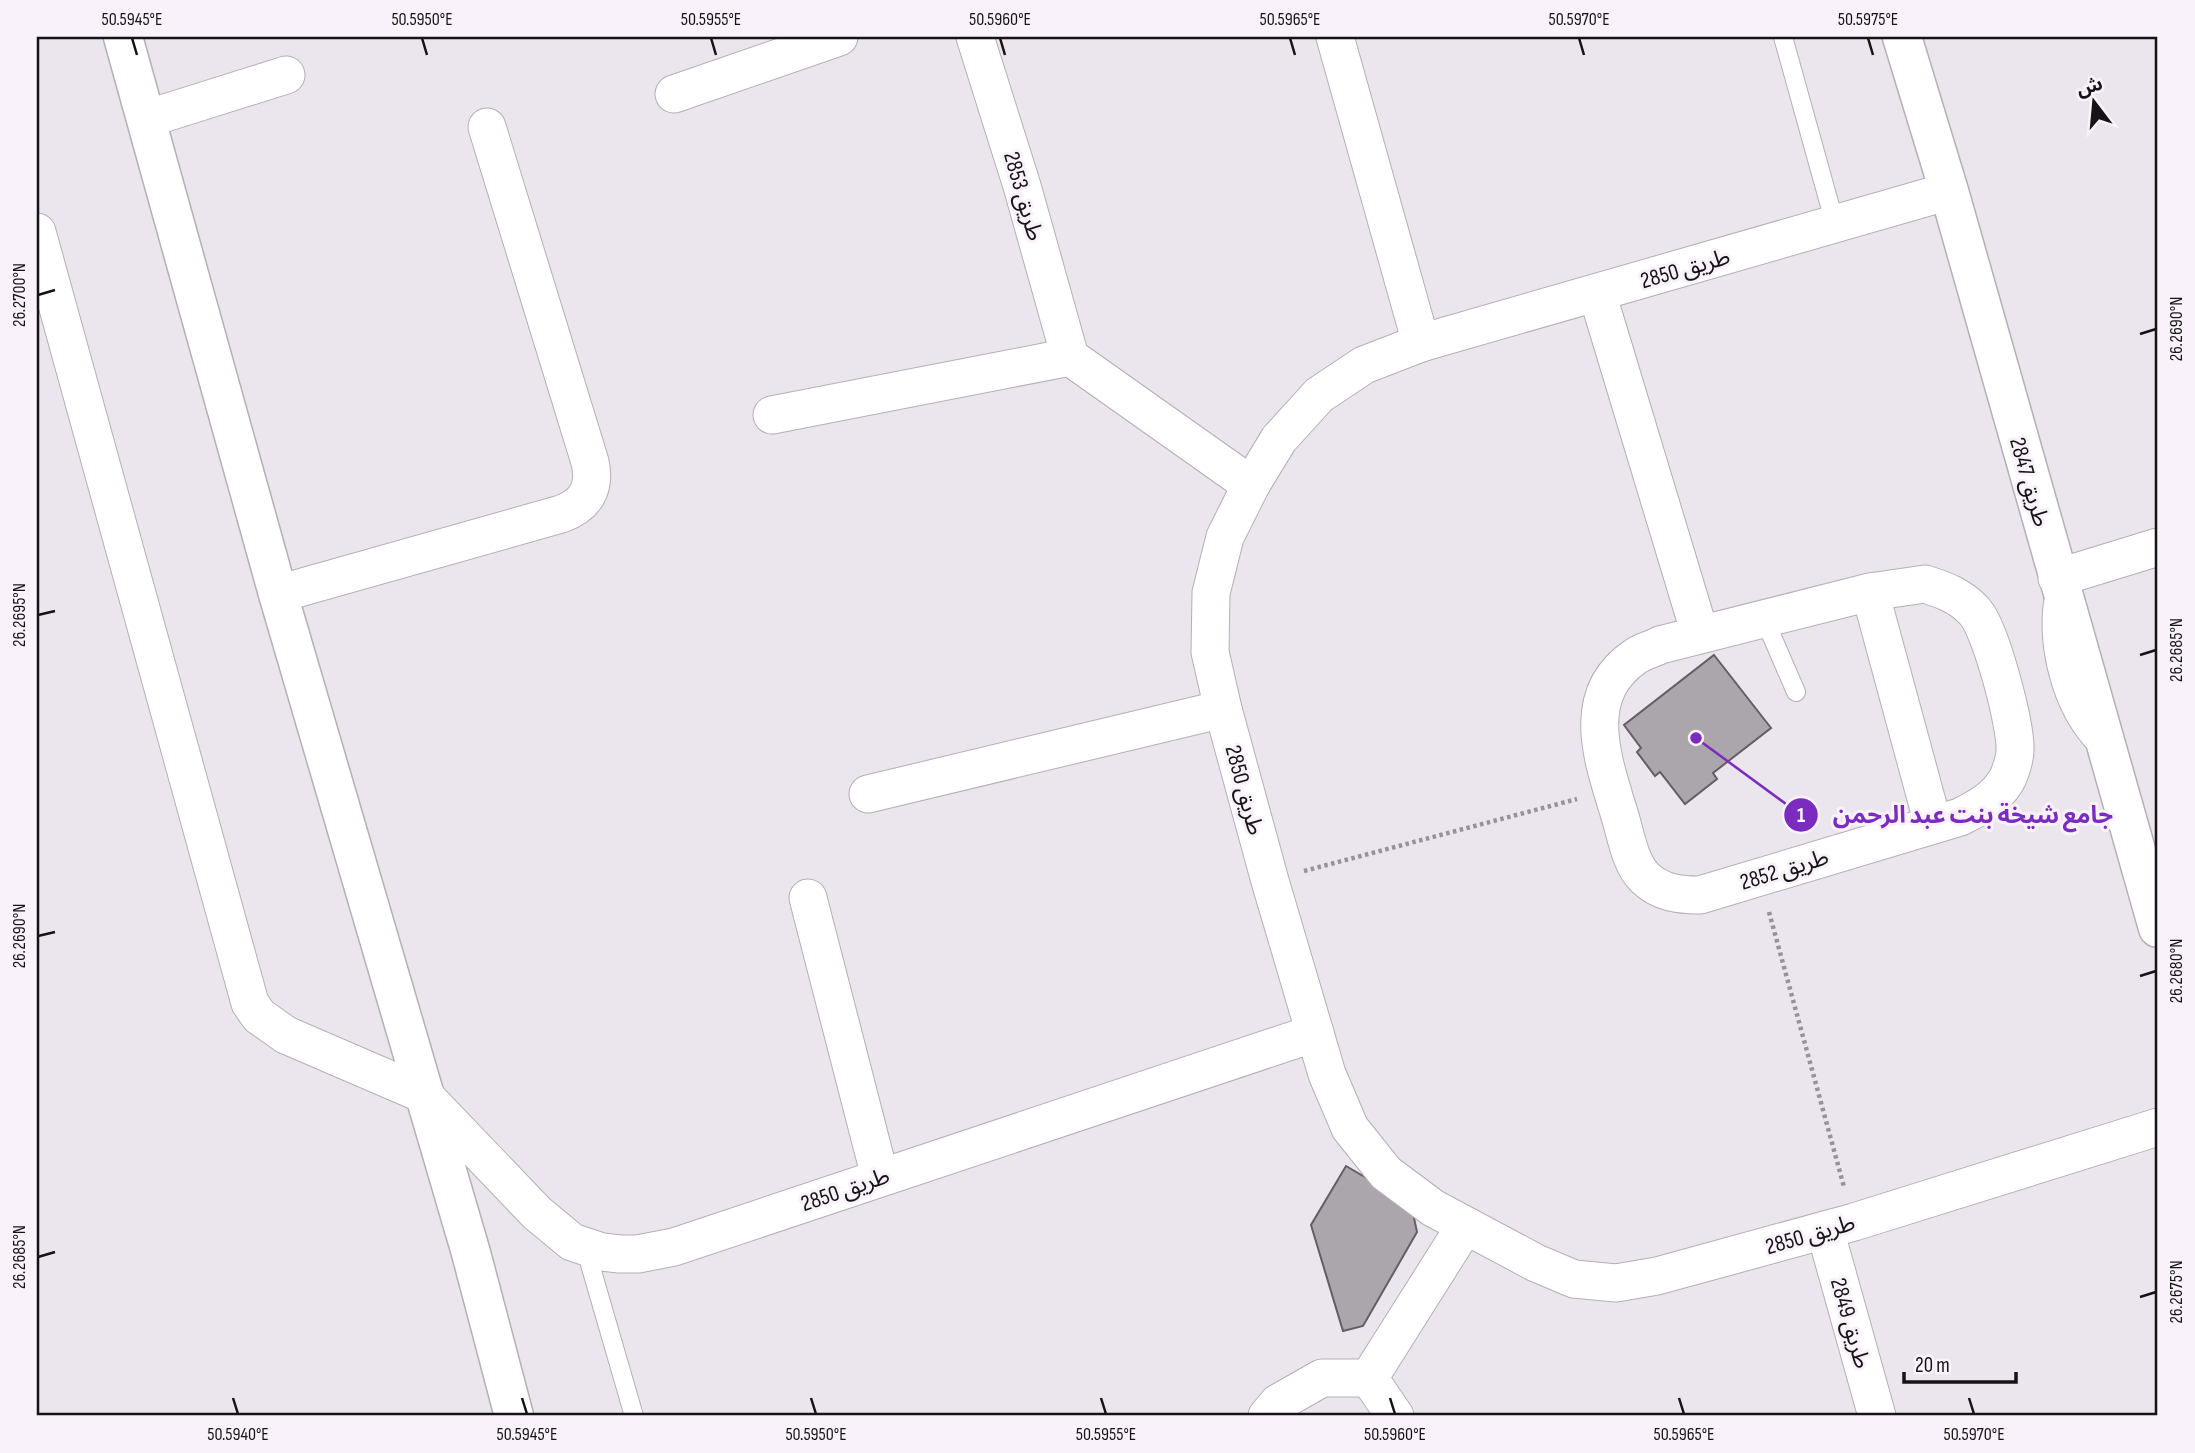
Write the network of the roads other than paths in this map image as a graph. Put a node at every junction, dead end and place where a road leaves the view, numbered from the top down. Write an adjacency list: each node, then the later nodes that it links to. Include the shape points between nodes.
1 (123, 37): 9 (street)
2 (839, 37): 8 (street)
3 (975, 37): 16 (street, طريق 2853)
4 (1335, 37): 15 (street)
5 (1783, 37): 12 (lane)
6 (1902, 37): 11 (street, طريق 2847)
7 (286, 75): 9 (street)
8 (674, 94)
9 (146, 119): 22 (street)
10 (488, 127): 22 (street, via 590,462 592,487 580,505 561,514)
11 (1949, 191): 12 (street, طريق 2850); 20 (street, طريق 2847)
12 (1835, 224): 14 (street, طريق 2850)
13 (37, 232): 32 (street, via 250,1003 259,1016 286,1035)
14 (1597, 293): 15 (street, طريق 2850); 24 (street)
15 (1421, 344): 18 (street, طريق 2850, via 1364,365 1319,395 1279,439)
16 (1070, 357): 17 (street); 18 (street)
17 (772, 415)
18 (1251, 485): 26 (street, طريق 2850, via 1225,537 1211,593 1210,652)
19 (2158, 547): 20 (street)
20 (2057, 578): 30 (street, طريق 2847)
21 (1870, 592): 23 (street, طريق 2852); 28 (street); 28 (street, طريق 2852, via 1925,584 1953,593 1976,613 1989,640 2009,710 2015,752 2007,780 1987,803)
22 (278, 594): 32 (street)
23 (1764, 618): 24 (street, طريق 2852); 25 (lane)
24 (1700, 634): 28 (street, طريق 2852, via 1636,655 1617,673 1604,695 1598,721 1612,790 1633,859 1644,877 1660,889 1700,895)
25 (1796, 692)
26 (1223, 709): 27 (street); 31 (street, طريق 2850)
27 (868, 794)
28 (1933, 824)
29 (808, 898): 34 (street)
30 (2158, 928)
31 (1315, 1032): 34 (street, طريق 2850); 35 (street, طريق 2850, via 1350,1128 1387,1173)
32 (423, 1094): 37 (street, طريق 2850, via 537,1213); 38 (street)
33 (2158, 1127): 36 (street, طريق 2850)
34 (880, 1177): 37 (street, طريق 2850, via 674,1247 638,1254)
35 (1465, 1226): 36 (street, طريق 2850, via 1574,1279 1616,1283); 39 (street)
36 (1839, 1226): 45 (street, طريق 2849)
37 (585, 1247): 42 (lane)
38 (471, 1253): 40 (street); 41 (street)
39 (1369, 1378): 43 (street, via 1322,1378 1278,1403); 44 (street)
40 (514, 1416)
41 (533, 1416)
42 (634, 1416)
43 (1267, 1416)
44 (1395, 1416)
45 (1877, 1416)

